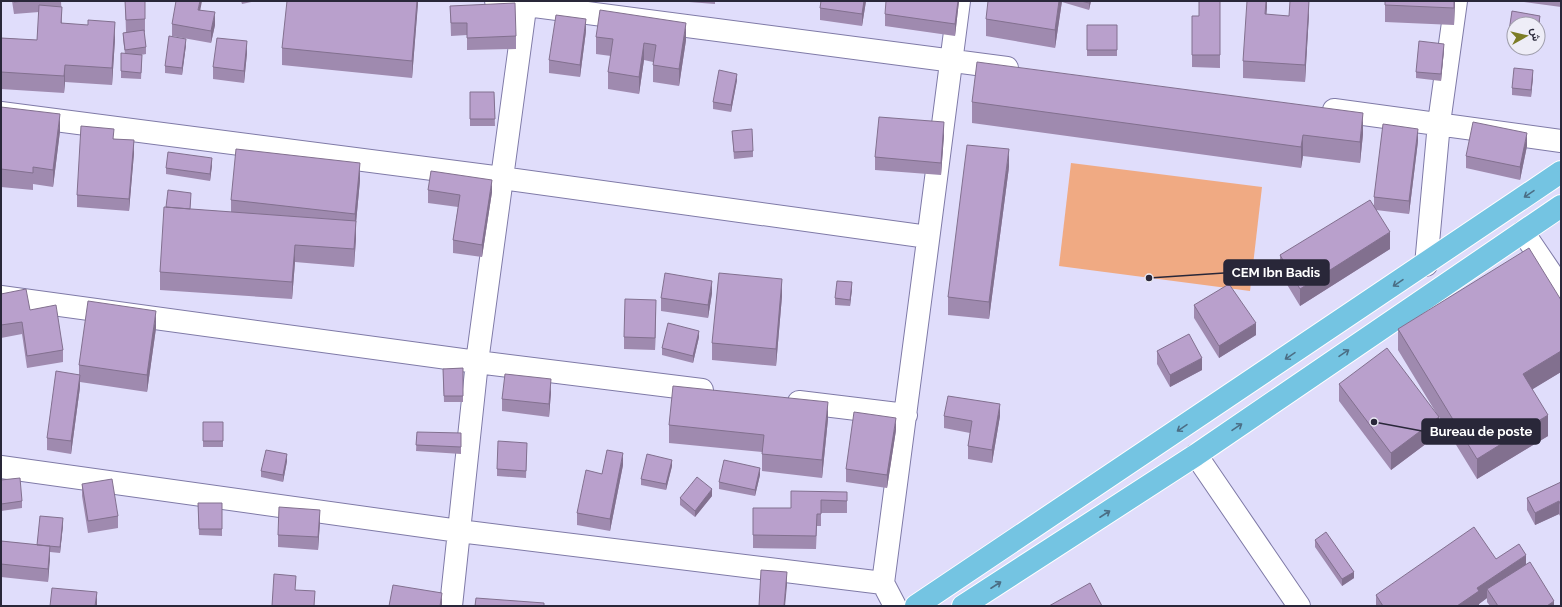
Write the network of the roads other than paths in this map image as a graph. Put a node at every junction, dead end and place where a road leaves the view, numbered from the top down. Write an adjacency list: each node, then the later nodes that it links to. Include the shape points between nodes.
1 (496, 1): 4 (street)
2 (959, 1): 5 (street)
3 (1456, 1): 9 (street)
4 (526, 3): 5 (street); 12 (street)
5 (951, 60): 6 (street); 15 (street)
6 (1030, 71)
7 (1313, 107): 9 (street)
8 (1, 113): 12 (street)
9 (1439, 123): 10 (street); 16 (street)
10 (1561, 141)
11 (1561, 172): 16 (main road, one-way to 16)
12 (502, 178): 15 (street); 19 (street)
13 (1561, 206): 14 (main road)
14 (1523, 232): 17 (street); 23 (main road, one-way to 14)
15 (928, 237): 22 (street)
16 (1426, 265): 29 (main road, one-way to 29)
17 (1561, 288)
18 (1, 297): 19 (street)
19 (477, 362): 20 (street); 25 (street)
20 (719, 392)
21 (782, 400): 22 (street)
22 (906, 416): 26 (street)
23 (1196, 455): 30 (main road, one-way to 23); 31 (street)
24 (1, 467): 25 (street)
25 (459, 531): 26 (street); 27 (street)
26 (883, 582): 28 (street)
27 (451, 606)
28 (895, 606)
29 (916, 606)
30 (963, 606)
31 (1299, 606)

